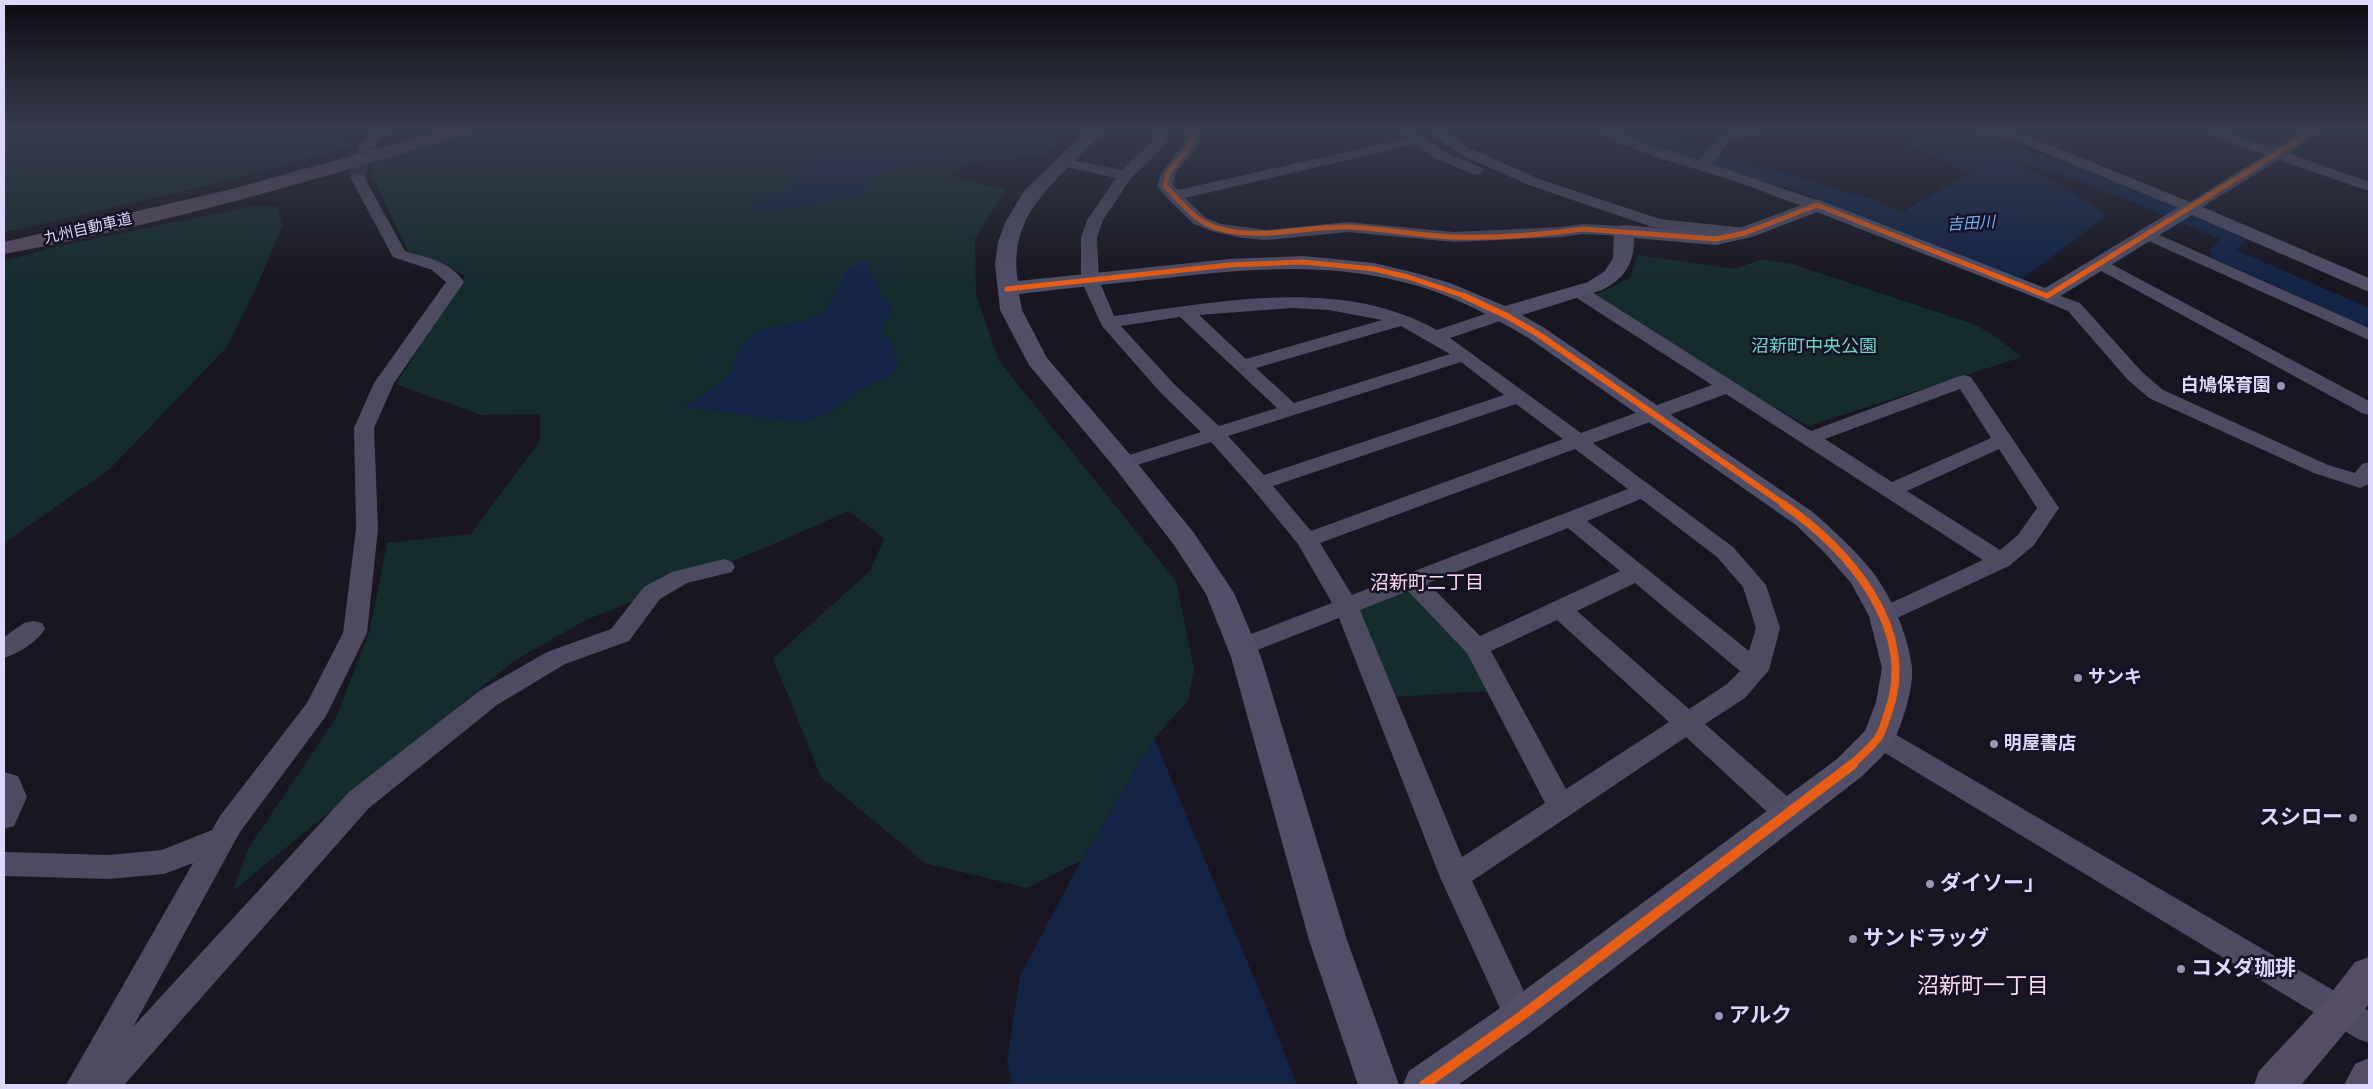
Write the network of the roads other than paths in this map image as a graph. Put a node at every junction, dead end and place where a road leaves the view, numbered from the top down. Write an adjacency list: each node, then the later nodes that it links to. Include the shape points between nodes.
1 (252, 181): 22 (highway, 九州自動車道)
2 (282, 181): 23 (highway, 九州自動車道)
3 (360, 181): 72 (street, via 398,254 442,269 452,275 455,282 384,383 364,428 367,529 355,633 317,709 230,824)
4 (1044, 181): 27 (street, via 1031,195 1008,242 1005,264)
5 (1121, 181): 25 (street, via 1095,220 1089,238)
6 (1166, 181): 15 (street, via 1165,186)
7 (1239, 181): 15 (street)
8 (1497, 181): 18 (street, via 1570,211)
9 (1531, 181): 20 (street, via 1658,224)
10 (1745, 181): 16 (street)
11 (2115, 181): 17 (street)
12 (2234, 181): 17 (street)
13 (2352, 181): 14 (street)
14 (2369, 187)
15 (1173, 196): 18 (street, via 1200,221 1217,228 1258,235 1348,226 1454,237)
16 (1817, 206): 20 (street); 29 (street)
17 (2184, 212): 21 (street); 26 (street)
18 (1584, 228): 19 (street)
19 (1624, 231): 20 (street, via 1716,240); 28 (street, via 1620,268 1608,280)
20 (1745, 233)
21 (2146, 234): 24 (street); 34 (street)
22 (4, 240)
23 (4, 248)
24 (2100, 263): 29 (street); 40 (street)
25 (1090, 280): 27 (street); 31 (street, via 1268,262 1340,265 1429,282); 33 (street)
26 (2369, 286)
27 (1007, 290): 47 (street, via 1011,310 1036,360)
28 (1578, 292): 31 (street); 38 (street)
29 (2047, 296): 48 (street, via 2074,307 2135,376 2156,394 2321,469 2360,482)
30 (1186, 312): 32 (street, via 1308,303 1362,310); 33 (street); 37 (street)
31 (1506, 313): 35 (street); 42 (street)
32 (1402, 320): 35 (street); 37 (street)
33 (1108, 322): 43 (street, via 1167,388)
34 (2369, 335)
35 (1437, 336): 36 (street)
36 (1464, 355): 39 (street); 41 (street)
37 (1243, 366): 41 (street)
38 (1726, 387): 42 (street); 44 (street)
39 (1519, 396): 45 (street); 49 (street)
40 (2369, 409)
41 (1290, 410): 43 (street)
42 (1653, 414): 45 (street); 60 (street, via 1805,519 1836,547 1862,578)
43 (1215, 434): 47 (street); 49 (street)
44 (1810, 438): 46 (street, via 1964,381); 51 (street)
45 (1579, 440): 50 (street); 53 (street)
46 (2002, 440): 51 (street); 54 (street, via 2048,508 2026,540)
47 (1124, 462): 62 (street, via 1184,539 1220,592)
48 (2369, 468)
49 (1260, 483): 53 (street)
50 (1645, 490): 52 (street); 65 (street, via 1725,552 1754,585 1768,628)
51 (1891, 490): 54 (street)
52 (1571, 519): 56 (street); 57 (street)
53 (1307, 540): 58 (street)
54 (2001, 561): 60 (street)
55 (724, 567): 80 (street, via 680,577 652,593 620,635 556,658 488,698 359,800)
56 (1636, 573): 59 (street); 65 (street)
57 (1412, 581): 58 (street); 63 (street)
58 (1346, 606): 62 (street); 74 (street)
59 (1560, 609): 63 (street); 66 (street)
60 (1884, 616): 67 (street, via 1897,668 1892,702)
61 (33, 629): 64 (street)
62 (1242, 647): 81 (street, via 1328,940)
63 (1477, 648): 69 (street)
64 (4, 649)
65 (1756, 670): 66 (street, via 1736,691)
66 (1687, 722): 69 (street); 70 (street)
67 (1879, 737): 70 (street, via 1849,768); 77 (street)
68 (4, 782): 71 (street, via 13,797)
69 (1561, 806): 74 (street)
70 (1788, 814): 76 (street)
71 (4, 818)
72 (223, 838): 73 (street, via 164,862 109,867); 79 (street)
73 (4, 864)
74 (1455, 876): 76 (street)
75 (2369, 974): 77 (main road)
76 (1520, 1017): 82 (street)
77 (2356, 1019): 83 (main road)
78 (2369, 1078): 84 (main road)
79 (82, 1085)
80 (102, 1085)
81 (1378, 1085)
82 (1424, 1085)
83 (2274, 1085)
84 (2364, 1085)

